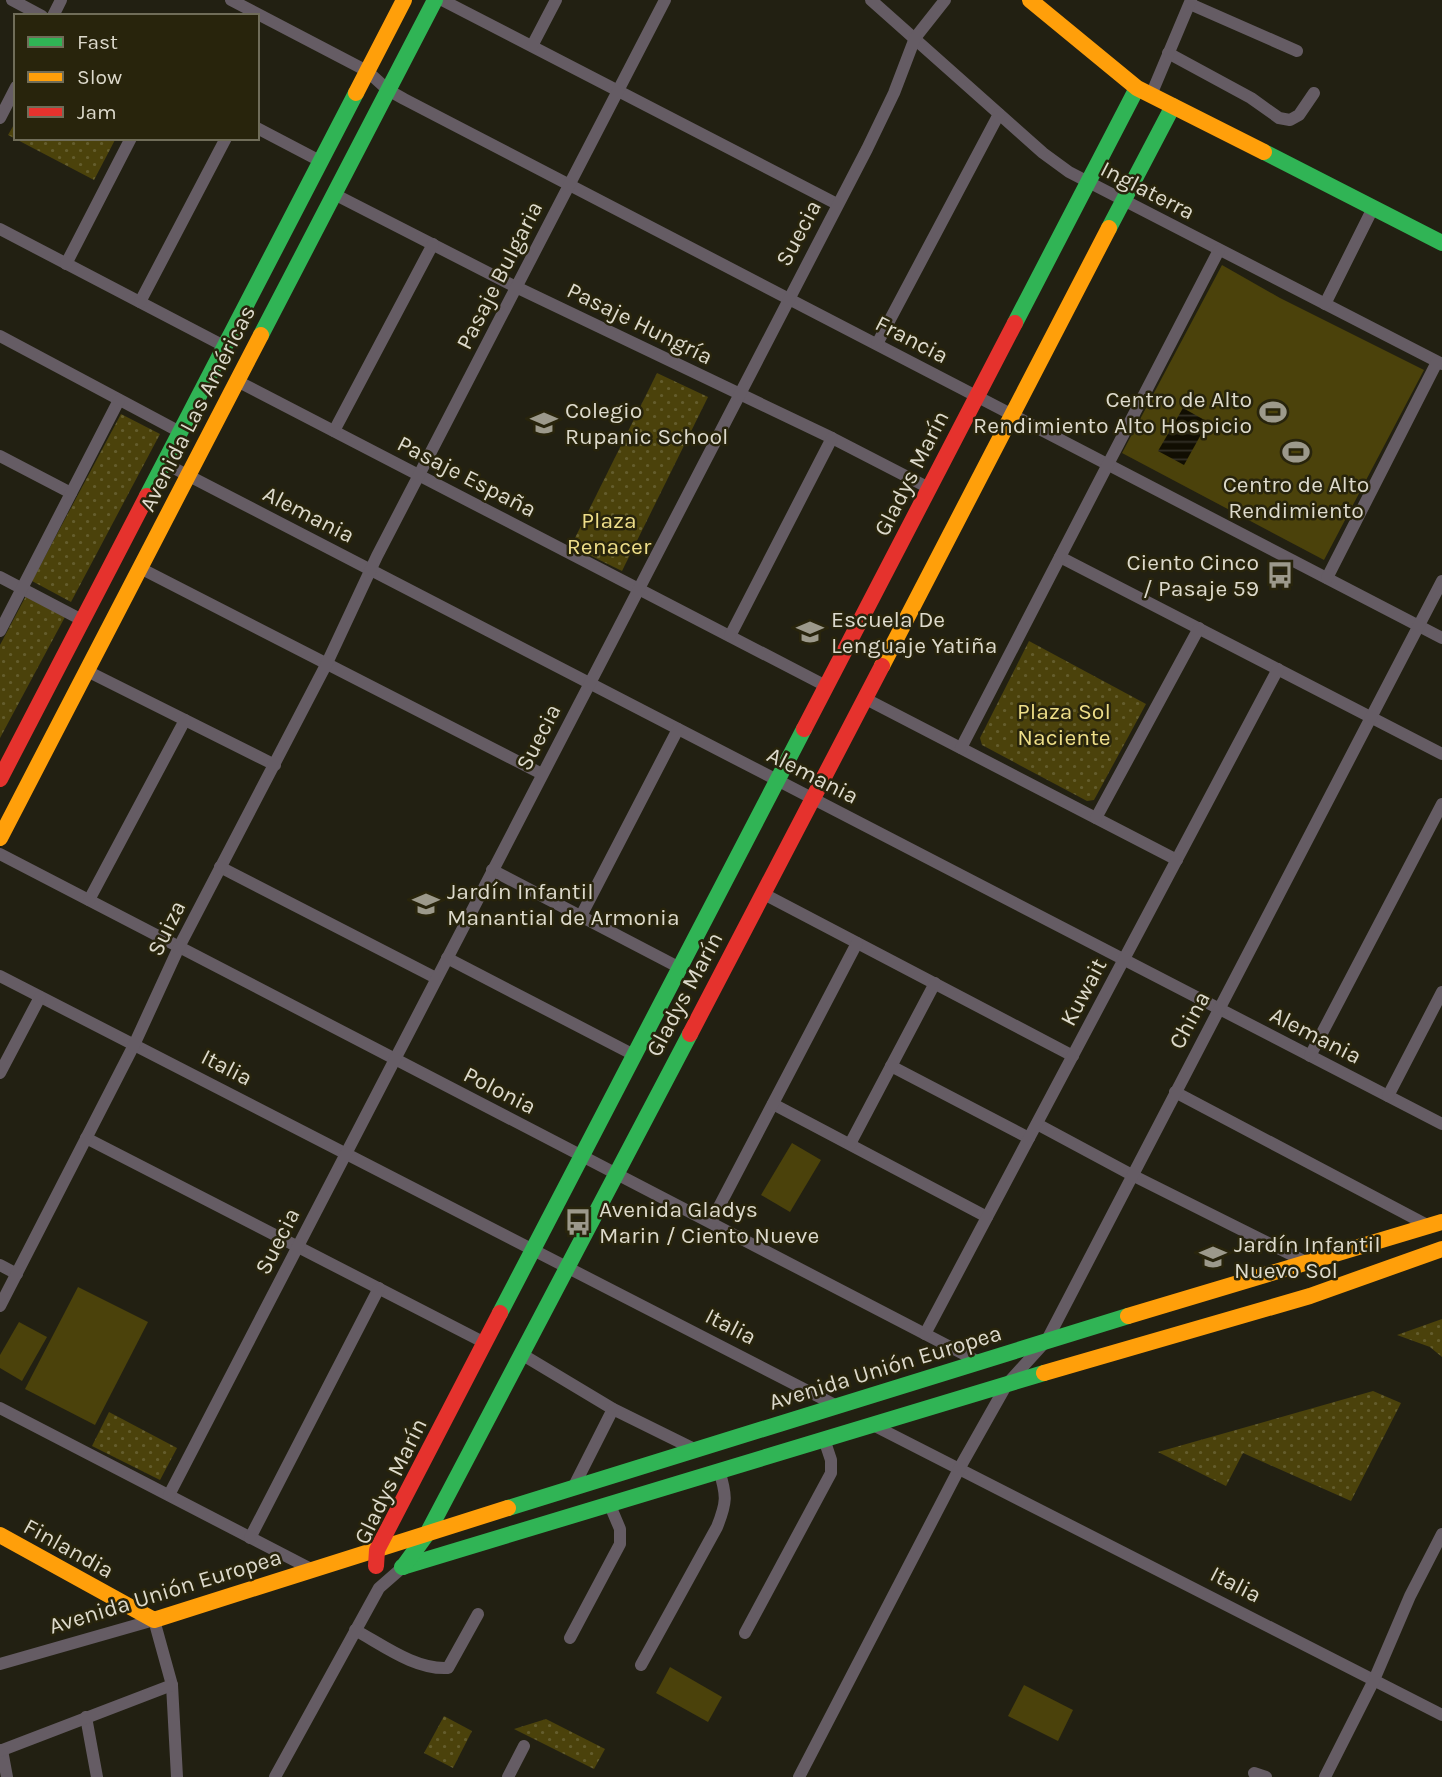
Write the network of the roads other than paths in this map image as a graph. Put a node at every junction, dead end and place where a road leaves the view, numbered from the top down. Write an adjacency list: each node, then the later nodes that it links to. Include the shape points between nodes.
1 (12, 0): 12 (street)
2 (231, 0): 13 (street, Francia)
3 (404, 0): 19 (street, Avenida Las Américas)
4 (435, 0): 20 (street, Avenida Las Américas)
5 (442, 0): 16 (street)
6 (556, 0): 16 (street)
7 (665, 0): 22 (street, Pasaje Bulgaria)
8 (871, 0): 15 (street, Inglaterra)
9 (945, 0): 15 (street, Suecia)
10 (1030, 0): 23 (street)
11 (1190, 2): 17 (street); 18 (street)
12 (38, 14)
13 (258, 14)
14 (259, 15): 19 (street, Francia)
15 (915, 38): 26 (street, Inglaterra); 36 (street, Suecia, via 885,112)
16 (532, 46): 22 (street)
17 (1297, 51)
18 (1168, 53): 23 (street); 24 (street, via 1279,118 1290,120 1299,115)
19 (367, 71): 20 (street, Francia); 31 (street, Avenida Las Américas)
20 (388, 90): 33 (street, Francia); 34 (street, Avenida Las Américas)
21 (14, 91): 27 (street)
22 (618, 91): 33 (street, Pasaje Bulgaria); 36 (street)
23 (1144, 91): 25 (street); 32 (street, Gladys Marín)
24 (1314, 93)
25 (1173, 106): 35 (street, Gladys Marín); 37 (street)
26 (999, 114): 32 (street, Inglaterra, via 1055,164); 48 (street)
27 (0, 118)
28 (259, 129): 31 (street)
29 (130, 140): 42 (street)
30 (225, 140): 45 (street)
31 (320, 162): 49 (street, Avenida Las Américas)
32 (1088, 183): 35 (street, Inglaterra); 53 (street, Gladys Marín)
33 (569, 184): 43 (street, Pasaje Bulgaria); 44 (street, Francia)
34 (334, 194): 40 (street, Pasaje Hungría); 51 (street, Avenida Las Américas)
35 (1123, 201): 41 (street, Inglaterra); 55 (street, Gladys Marín)
36 (837, 204): 44 (street, Suecia)
37 (1373, 208): 39 (street); 46 (street)
38 (0, 229): 42 (street)
39 (1442, 243)
40 (433, 244): 43 (street, Pasaje Hungría); 56 (street)
41 (1219, 250): 46 (street, Inglaterra); 61 (street)
42 (66, 264): 45 (street)
43 (516, 287): 52 (street, Pasaje Hungría); 63 (street, Pasaje Bulgaria)
44 (788, 298): 48 (street, Francia); 52 (street, Suecia)
45 (140, 302): 49 (street)
46 (1325, 304): 50 (street, Inglaterra)
47 (0, 335): 54 (street)
48 (877, 344): 53 (street, Francia)
49 (224, 346): 57 (street, Avenida Las Américas)
50 (1439, 363): 70 (street)
51 (237, 381): 56 (street, Pasaje España); 62 (street, Avenida Las Américas)
52 (739, 394): 58 (street, Pasaje Hungría); 72 (street, Suecia)
53 (977, 396): 55 (street, Francia); 64 (street, Gladys Marín)
54 (119, 400): 57 (street); 65 (street)
55 (1012, 414): 61 (street, Francia); 85 (street, Gladys Marín)
56 (334, 431): 63 (street, Pasaje España)
57 (180, 432): 60 (street, Avenida Las Américas)
58 (832, 438): 64 (street, Pasaje Hungría); 78 (street)
59 (0, 456): 65 (street)
60 (164, 463): 62 (street, Alemania); 74 (street, Avenida Las Américas)
61 (1108, 464): 66 (street); 70 (street, Francia)
62 (188, 475): 67 (street, Avenida Las Américas); 68 (street, Alemania)
63 (419, 475): 68 (street, Pasaje Bulgaria); 72 (street, Pasaje España)
64 (929, 488): 84 (street, Gladys Marín)
65 (71, 493): 73 (street)
66 (1060, 557): 76 (street); 89 (street)
67 (140, 568): 80 (street); 82 (street, Avenida Las Américas)
68 (371, 570): 80 (street, Suiza); 83 (street, Alemania)
69 (0, 577): 73 (street)
70 (1327, 578): 75 (street, Francia)
71 (1442, 581): 75 (street, China)
72 (638, 588): 78 (street, Pasaje España); 83 (street, Suecia)
73 (22, 589): 74 (street); 77 (street)
74 (82, 620): 93 (street, Avenida Las Américas)
75 (1419, 626): 79 (street, Francia); 86 (street, China)
76 (1199, 628): 81 (street); 98 (street)
77 (0, 631)
78 (730, 636): 84 (street, Pasaje España)
79 (1442, 638)
80 (327, 663): 91 (street, Suiza); 92 (street)
81 (1278, 670): 86 (street); 101 (street, Kuwait)
82 (87, 671): 87 (street); 97 (street, Avenida Las Américas)
83 (589, 683): 88 (street, Alemania); 92 (street, Suecia)
84 (827, 686): 94 (street, Gladys Marín)
85 (864, 698): 89 (street); 95 (street, Gladys Marín)
86 (1371, 717): 90 (street); 117 (street, China)
87 (185, 720): 91 (street); 105 (street)
88 (678, 729): 94 (street, Alemania); 106 (street)
89 (961, 748): 98 (street)
90 (1442, 754)
91 (275, 765): 102 (street, Suiza)
92 (542, 774): 103 (street, Suecia)
93 (0, 779)
94 (777, 780): 95 (street, Alemania); 111 (street, Gladys Marín)
95 (812, 798): 104 (street, Gladys Marín); 110 (street, Alemania)
96 (1442, 804): 120 (street)
97 (5, 817): 99 (street, Avenida Las Américas)
98 (1096, 818): 101 (street)
99 (0, 838)
100 (0, 854): 105 (street, Polonia)
101 (1177, 860): 110 (street, Kuwait)
102 (220, 867): 108 (street, Suiza); 113 (street)
103 (492, 870): 106 (street); 109 (street, Suecia)
104 (762, 893): 107 (street); 135 (street, Gladys Marín)
105 (89, 900): 108 (street, Polonia)
106 (581, 916): 111 (street)
107 (857, 943): 114 (street); 127 (street)
108 (179, 947): 118 (street, Suiza); 122 (street, Polonia)
109 (447, 958): 113 (street, Suecia); 119 (street)
110 (1124, 959): 117 (street, Alemania); 121 (street, Kuwait)
111 (680, 968): 119 (street, Gladys Marín)
112 (0, 976): 116 (street, Italia)
113 (436, 978): 122 (street, Suecia)
114 (935, 984): 121 (street); 123 (street)
115 (1442, 993): 126 (street)
116 (40, 997): 118 (street, Italia); 124 (street)
117 (1219, 1008): 120 (street, Alemania); 125 (street, China)
118 (134, 1045): 130 (street, Suiza); 133 (street, Italia)
119 (634, 1055): 134 (street, Gladys Marín)
120 (1310, 1055): 126 (street, Alemania)
121 (1073, 1056): 128 (street, Kuwait)
122 (395, 1059): 133 (street, Suecia); 134 (street, Polonia)
123 (891, 1066): 131 (street); 132 (street)
124 (0, 1073)
125 (1175, 1093): 136 (street, China); 139 (street)
126 (1388, 1096): 129 (street, Alemania)
127 (773, 1104): 132 (street); 138 (street)
128 (1037, 1124): 131 (street, Kuwait); 136 (street)
129 (1442, 1124)
130 (86, 1138): 140 (street); 146 (street, Suiza)
131 (1029, 1138): 137 (street, Kuwait)
132 (850, 1144): 137 (street)
133 (345, 1154): 140 (street, Suecia); 142 (street, Italia)
134 (582, 1156): 135 (street, Polonia); 142 (street, Gladys Marín)
135 (616, 1174): 138 (street, Polonia); 145 (street, Gladys Marín)
136 (1132, 1175): 143 (street); 150 (street, China)
137 (987, 1216): 149 (street, Kuwait)
138 (711, 1223): 149 (street, Polonia)
139 (1436, 1224): 143 (street, Avenida Unión Europea)
140 (297, 1247): 147 (street); 164 (street, Suecia)
141 (1442, 1249): 154 (street, Avenida Unión Europea, via 1310,1296)
142 (533, 1250): 145 (street, Italia); 151 (street, Gladys Marín)
143 (1308, 1263): 150 (street, Avenida Unión Europea)
144 (0, 1265): 146 (street)
145 (567, 1268): 152 (street, Gladys Marín); 155 (street, Italia)
146 (17, 1274): 148 (street, Suiza)
147 (379, 1288): 151 (street); 169 (street)
148 (0, 1306)
149 (925, 1334): 153 (street, Polonia)
150 (1047, 1340): 153 (street, Avenida Unión Europea); 154 (street, China)
151 (485, 1343): 170 (street, Gladys Marín)
152 (523, 1355): 157 (street); 166 (street, Gladys Marín)
153 (981, 1363): 155 (street, Avenida Unión Europea)
154 (1007, 1384): 158 (street, Avenida Unión Europea); 161 (street, China)
155 (836, 1406): 158 (street, Italia); 160 (street, Avenida Unión Europea)
156 (0, 1408): 164 (street)
157 (613, 1409): 160 (street); 163 (street)
158 (871, 1424): 159 (street, Avenida Unión Europea); 161 (street, Italia)
159 (824, 1439): 162 (street, Avenida Unión Europea); 177 (street, via 831,1473)
160 (694, 1449): 163 (street, Avenida Unión Europea)
161 (959, 1469): 183 (street, Italia); 194 (street, China)
162 (719, 1471): 165 (street, Avenida Unión Europea); 182 (street, via 726,1493 717,1527)
163 (573, 1488): 166 (street, Avenida Unión Europea)
164 (169, 1495): 169 (street)
165 (609, 1503): 171 (street, Avenida Unión Europea); 178 (street, via 620,1530 620,1544)
166 (426, 1534): 170 (street, Avenida Unión Europea); 171 (street, Gladys Marín)
167 (1442, 1534): 183 (street)
168 (0, 1535): 175 (street, Finlandia)
169 (250, 1538): 172 (street)
170 (377, 1558): 171 (street, Avenida Unión Europea); 172 (street, Avenida Unión Europea); 173 (street, Gladys Marín)
171 (403, 1567): 173 (street, Gladys Marín)
172 (313, 1570): 175 (street, Avenida Unión Europea)
173 (379, 1588): 176 (street)
174 (478, 1614): 176 (street, via 448,1668 421,1665)
175 (153, 1620): 180 (street, Avenida Unión Europea); 184 (street)
176 (355, 1630): 192 (street)
177 (745, 1633)
178 (570, 1638)
179 (0, 1652): 180 (street)
180 (14, 1660): 181 (street, Avenida Unión Europea)
181 (0, 1664)
182 (641, 1665)
183 (1374, 1680): 185 (street, Italia); 195 (street)
184 (172, 1685): 186 (street); 191 (street)
185 (1442, 1715)
186 (86, 1717): 188 (street); 190 (street)
187 (524, 1746): 193 (street)
188 (1, 1751): 189 (street)
189 (7, 1777)
190 (97, 1777)
191 (177, 1777)
192 (275, 1777)
193 (508, 1777)
194 (799, 1777)
195 (1325, 1777)

